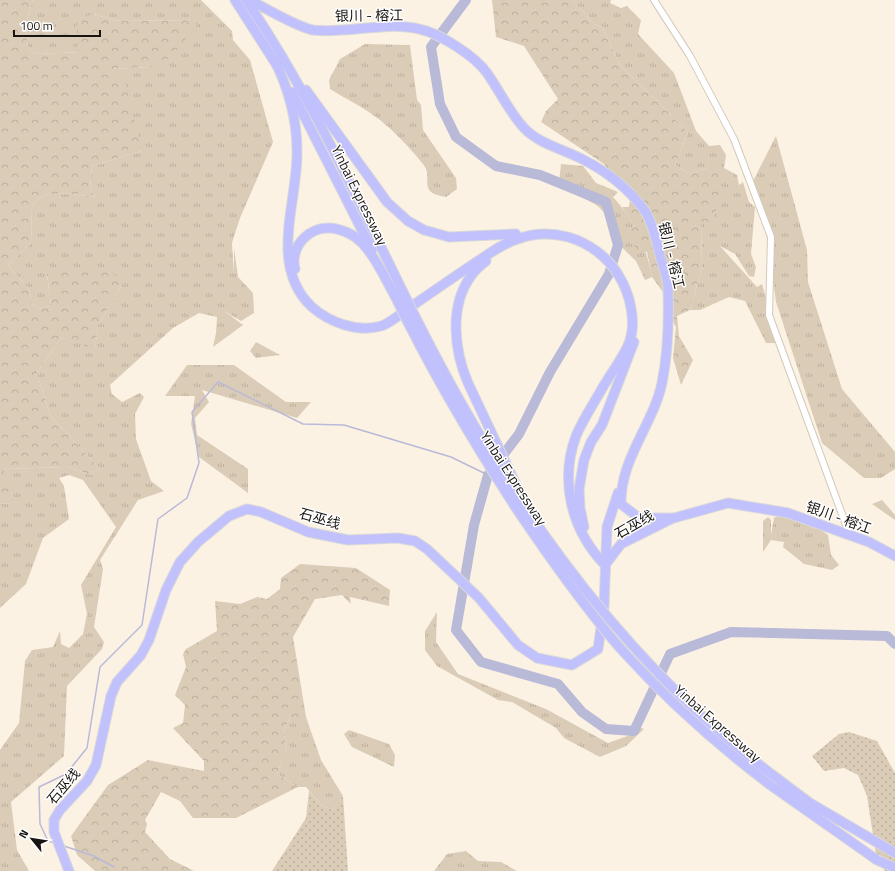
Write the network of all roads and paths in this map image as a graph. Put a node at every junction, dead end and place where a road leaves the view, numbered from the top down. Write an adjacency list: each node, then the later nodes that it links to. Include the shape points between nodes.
1 (235, 0): 5 (highway, Yinbai Expressway)
2 (246, 0): 5 (highway, Yinbai Expressway)
3 (250, 0): 11 (highway, 银川 - 榕江, via 274,14 312,30 379,27 419,29 457,46 485,70 524,128 541,141 601,170 619,183 646,212 659,248 668,287 667,336 662,383)
4 (654, 0): 14 (street, via 690,56 734,138 771,237 769,316)
5 (279, 59): 6 (highway, via 387,202 404,219 424,230 449,237); 8 (highway, via 294,117 297,140 296,174 287,248 288,264 296,286 305,300 316,310 352,327 383,326); 10 (highway, Yinbai Expressway, via 316,136)
6 (516, 234): 7 (highway, via 540,229 556,230 574,234); 10 (highway, via 501,240 453,270 381,321 367,323 338,318 314,302 295,270 297,249 306,236 319,229 343,230 368,249)
7 (589, 243): 8 (highway, via 548,234 525,236); 9 (highway, via 609,255)
8 (504, 245): 12 (highway, bridge, via 471,274 464,286 456,336 466,378)
9 (621, 274): 16 (highway, via 634,299 637,317 634,345 602,425 591,442 579,480 581,517 586,534); 16 (highway, via 631,308 632,326 629,343 577,435 568,474 569,494 581,533)
10 (400, 296): 12 (highway, Yinbai Expressway, bridge, via 466,411); 19 (highway, Yinbai Expressway, bridge, via 438,381 477,447 533,534 575,592 621,648 665,695 724,749 877,860)
11 (620, 486): 13 (highway, 银川 - 榕江, via 621,504 639,518); 16 (highway, via 607,527)
12 (525, 504): 17 (highway, Yinbai Expressway, bridge, via 573,575 609,620 647,663 708,723 810,803)
13 (674, 518): 14 (highway, 银川 - 榕江, via 728,503 788,513); 16 (highway, 石巫线, via 621,544)
14 (850, 536): 15 (highway, 银川 - 榕江, via 869,542)
15 (895, 556)
16 (605, 565): 18 (highway, 石巫线, via 604,607 598,649 572,665 536,658 518,645 479,598 427,549 414,541 398,538 348,540 315,533 247,509 228,516 180,562 166,590 149,640 141,655 117,682 111,696 96,765 87,781 54,820 54,832)
17 (895, 852)
18 (68, 867)
19 (895, 868)

